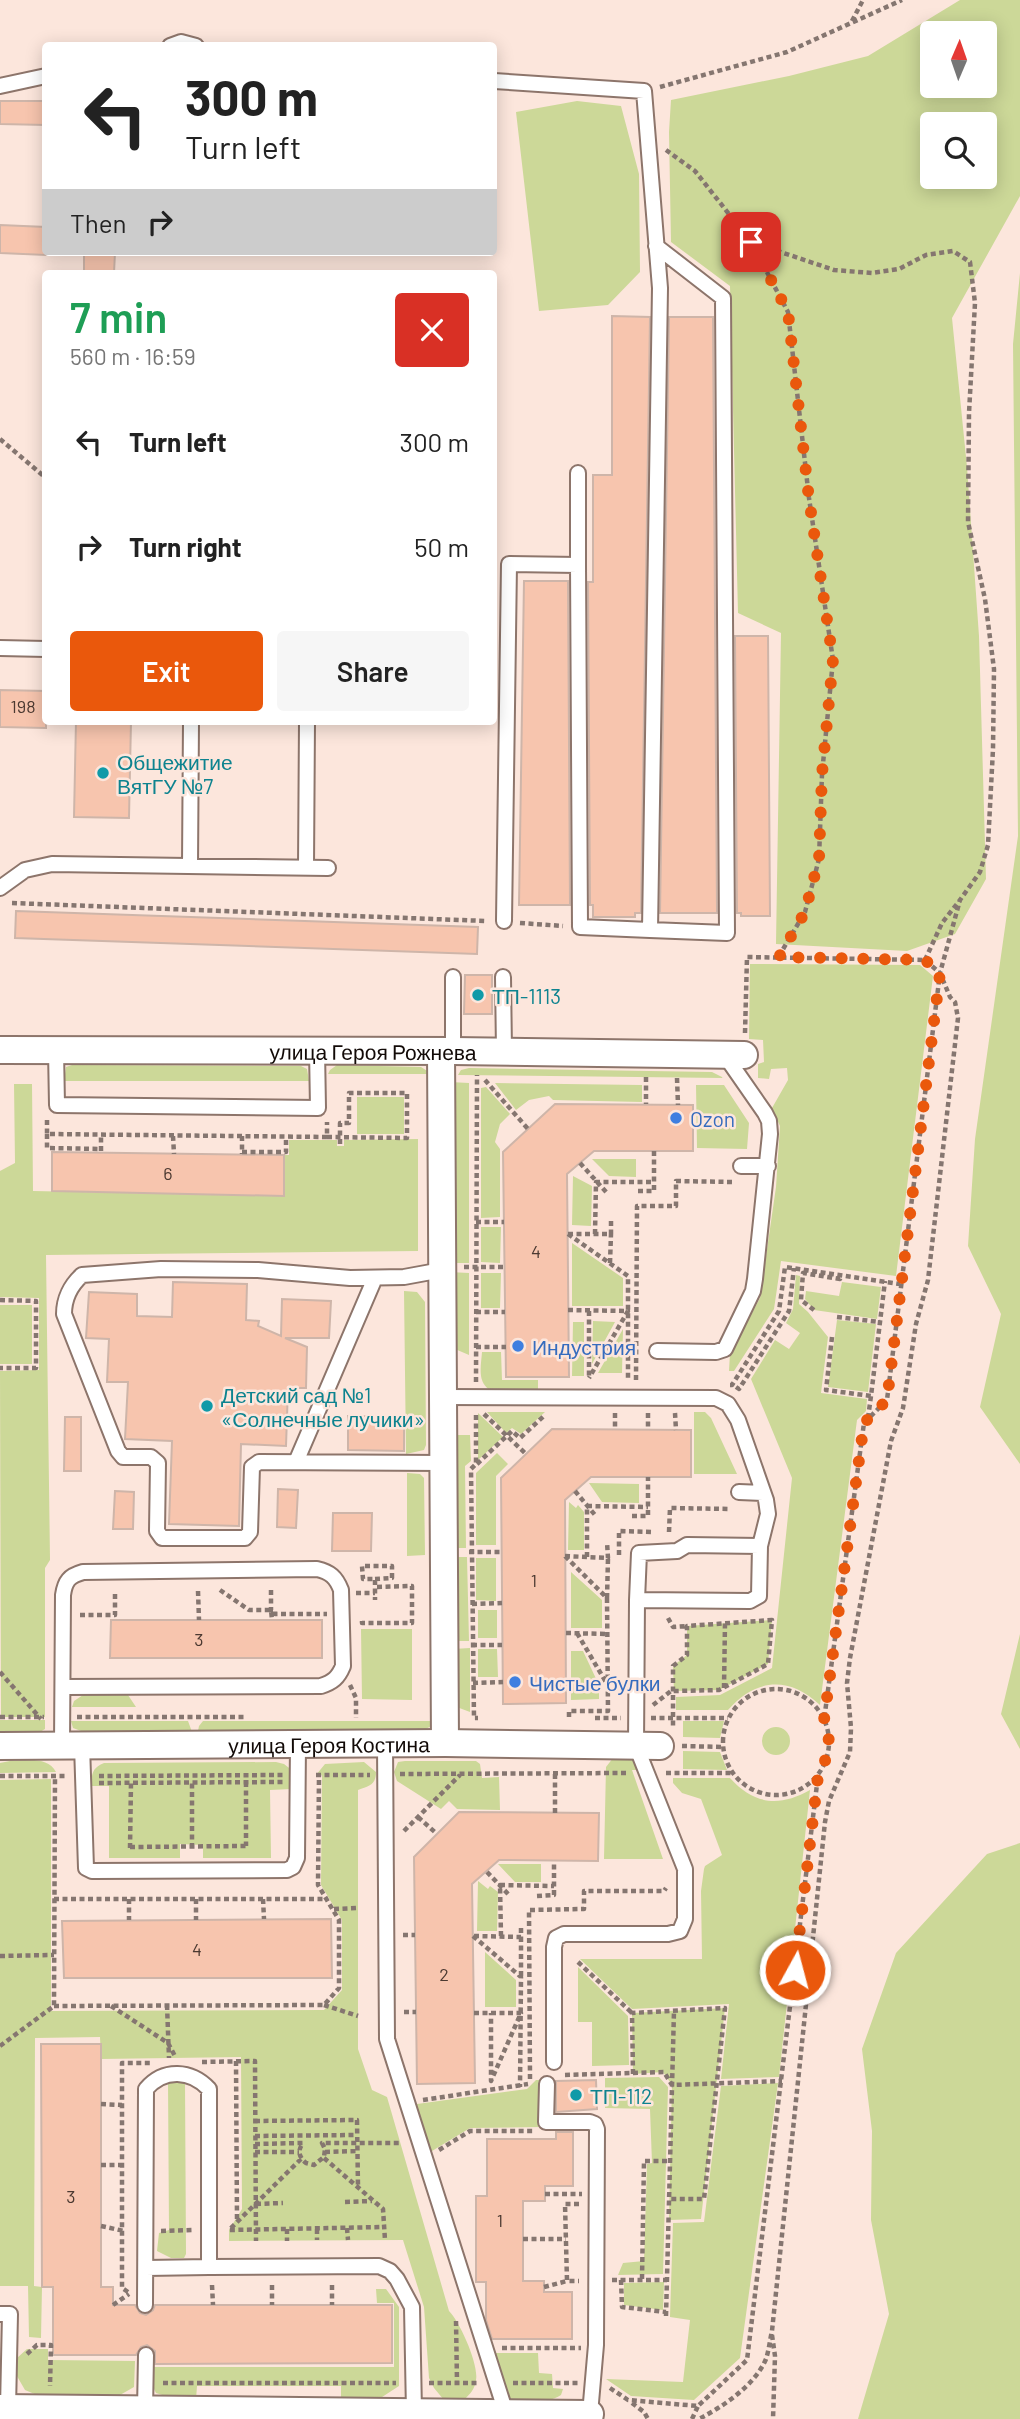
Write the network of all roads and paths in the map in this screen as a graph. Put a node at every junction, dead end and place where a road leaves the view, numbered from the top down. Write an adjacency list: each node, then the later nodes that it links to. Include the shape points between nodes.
1 (863, 0): 3 (path)
2 (902, 0): 3 (path)
3 (852, 22): 7 (path, via 787,52)
4 (42, 77): 6 (lane)
5 (497, 81): 7 (lane)
6 (0, 86)
7 (644, 91): 8 (lane)
8 (648, 137): 9 (path, via 695,171); 10 (lane)
9 (751, 242): 23 (path, via 834,270 872,273 899,269 926,255 953,251 970,262 975,303 968,522 994,669 993,749 988,845 980,872); 28 (path, via 788,312 833,660 819,859 805,912)
10 (656, 246): 27 (lane, via 660,288); 27 (lane, via 723,299 727,933)
11 (0, 439): 13 (path)
12 (578, 473): 14 (lane)
13 (42, 475)
14 (578, 565): 25 (lane, via 509,564); 26 (lane)
15 (0, 648): 16 (lane)
16 (42, 649)
17 (191, 725): 19 (lane)
18 (307, 725): 20 (lane)
19 (190, 865): 20 (lane); 22 (lane, via 51,864 25,870)
20 (306, 867): 21 (lane)
21 (328, 868)
22 (0, 888)
23 (960, 900): 29 (path, via 942,923); 30 (path)
24 (12, 903): 25 (path)
25 (504, 921): 26 (path)
26 (580, 927): 27 (lane)
27 (650, 930)
28 (779, 957): 29 (path); 38 (path, via 747,957)
29 (925, 960): 30 (path)
30 (940, 973): 101 (path, via 887,1400); 331 (path, via 958,1018 928,1280 903,1408 891,1441 850,1658 850,1752 825,1822)
31 (453, 977): 36 (lane)
32 (503, 977): 37 (lane)
33 (0, 1050): 34 (street, улица Героя Рожнева)
34 (57, 1050): 35 (street, улица Героя Рожнева); 35 (lane, via 57,1105 318,1108)
35 (317, 1051): 36 (street, улица Героя Рожнева)
36 (447, 1051): 37 (street, улица Героя Рожнева); 71 (street)
37 (503, 1051): 38 (street, улица Героя Рожнева)
38 (734, 1055): 58 (lane, via 769,1121)
39 (477, 1075): 43 (path)
40 (491, 1075): 42 (path)
41 (677, 1078): 44 (path)
42 (485, 1080): 43 (path); 45 (path)
43 (477, 1087): 64 (path)
44 (678, 1105)
45 (528, 1129)
46 (47, 1134): 47 (path, via 47,1148 101,1151)
47 (101, 1135)
48 (173, 1136): 55 (path)
49 (242, 1136): 50 (path, via 242,1153 286,1153)
50 (286, 1137)
51 (327, 1138): 52 (path)
52 (340, 1138): 52 (path, via 407,1138 407,1093 349,1093 349,1123 340,1123); 53 (path)
53 (340, 1146)
54 (654, 1151): 60 (path)
55 (174, 1154)
56 (580, 1163): 59 (path)
57 (747, 1166): 58 (lane); 93 (path, via 751,1182 676,1181 676,1206 637,1206)
58 (768, 1166): 88 (lane, via 752,1291 728,1345 716,1352)
59 (596, 1182): 60 (path); 62 (path); 66 (path)
60 (654, 1182): 61 (path, via 654,1191)
61 (638, 1191)
62 (607, 1193)
63 (611, 1219): 67 (path)
64 (476, 1222): 65 (path); 70 (path)
65 (504, 1222)
66 (596, 1234): 67 (path); 68 (path, via 568,1234)
67 (611, 1234): 68 (path)
68 (610, 1264): 80 (path, via 628,1276)
69 (505, 1267): 70 (path)
70 (476, 1268): 71 (path); 81 (path)
71 (442, 1269): 74 (lane); 94 (street)
72 (803, 1273): 73 (path, via 840,1279); 78 (path, via 801,1300); 91 (path, via 794,1270 789,1311)
73 (841, 1275)
74 (375, 1278): 107 (lane); 107 (lane, via 244,1269 82,1275 64,1303 64,1314 118,1451 123,1457 151,1457 158,1463 157,1531 162,1538 245,1538 250,1532 251,1467 258,1462)
75 (885, 1282): 84 (path)
76 (0, 1300): 89 (path, via 36,1301 36,1368)
77 (568, 1310): 79 (path)
78 (814, 1310)
79 (589, 1311): 80 (path); 90 (path)
80 (628, 1311): 90 (path); 93 (path)
81 (476, 1312): 82 (path); 86 (path)
82 (505, 1312)
83 (837, 1317): 84 (path)
84 (880, 1322): 92 (path)
85 (832, 1337): 92 (path, via 825,1390)
86 (476, 1347): 87 (path); 96 (path)
87 (506, 1347)
88 (657, 1351)
89 (0, 1368)
90 (589, 1378): 95 (path)
91 (739, 1389)
92 (871, 1396): 101 (path)
93 (630, 1397): 95 (lane); 102 (path, via 615,1408); 113 (lane, via 716,1398 727,1404 742,1428)
94 (443, 1398): 96 (lane); 108 (street)
95 (589, 1398): 96 (lane)
96 (478, 1403): 98 (path); 105 (path); 109 (path)
97 (648, 1408): 103 (path)
98 (492, 1409)
99 (540, 1409): 105 (path, via 552,1409 520,1438 512,1431)
100 (685, 1409): 104 (path, via 675,1409)
101 (868, 1419): 182 (path)
102 (615, 1429)
103 (648, 1430)
104 (676, 1430)
105 (506, 1436): 106 (path); 109 (path)
106 (526, 1454)
107 (296, 1462): 108 (lane)
108 (443, 1463): 122 (street)
109 (476, 1464): 120 (path, via 471,1469)
110 (648, 1477): 115 (path)
111 (575, 1491): 114 (path)
112 (741, 1492): 113 (lane); 125 (path, via 743,1509 670,1508 670,1532 619,1531)
113 (764, 1493): 119 (lane, via 768,1514)
114 (587, 1506): 115 (path); 116 (path); 123 (path)
115 (648, 1507): 117 (path, via 648,1516)
116 (595, 1515)
117 (632, 1516)
118 (607, 1542): 124 (path)
119 (760, 1546): 141 (lane, via 687,1545 639,1553); 141 (lane, via 760,1592 754,1599)
120 (471, 1552): 121 (path); 122 (path); 143 (path)
121 (502, 1552)
122 (444, 1553): 159 (street)
123 (587, 1557): 124 (path); 139 (path, via 565,1556)
124 (608, 1558): 139 (path)
125 (619, 1559)
126 (375, 1579): 126 (path, via 363,1579 362,1566 392,1566 393,1578); 127 (path)
127 (375, 1587): 140 (path); 146 (path, via 412,1587 412,1623 367,1626 362,1623)
128 (220, 1590): 129 (path); 137 (path); 145 (path, via 249,1610)
129 (233, 1590)
130 (258, 1590): 131 (path)
131 (271, 1590): 132 (path); 145 (path)
132 (285, 1590)
133 (105, 1591): 134 (path)
134 (115, 1591): 135 (path); 149 (path, via 115,1618)
135 (129, 1591)
136 (184, 1591): 137 (path)
137 (198, 1591): 150 (path)
138 (362, 1593): 142 (path)
139 (607, 1598): 156 (path)
140 (375, 1600)
141 (637, 1601): 180 (lane)
142 (362, 1603)
143 (472, 1604): 144 (path); 157 (path)
144 (502, 1604)
145 (271, 1610): 147 (path, via 275,1614); 151 (path)
146 (362, 1613)
147 (335, 1614)
148 (666, 1614): 153 (path, via 673,1627)
149 (72, 1615)
150 (199, 1620)
151 (272, 1620)
152 (725, 1623): 153 (path); 165 (path); 165 (path, via 772,1620 768,1664)
153 (687, 1626): 166 (path, via 687,1655 673,1666)
154 (566, 1633): 155 (path)
155 (577, 1633): 156 (path); 163 (path)
156 (607, 1634): 163 (path)
157 (473, 1645): 158 (path); 159 (path); 162 (path)
158 (502, 1645)
159 (444, 1646): 183 (street)
160 (0, 1672): 169 (path)
161 (503, 1682): 162 (path)
162 (473, 1683): 174 (path, via 474,1718)
163 (608, 1685): 167 (path)
164 (63, 1687): 164 (lane, via 63,1595 72,1575 317,1569 338,1581 343,1666 332,1683); 170 (lane)
165 (724, 1688): 166 (path)
166 (674, 1691): 180 (path)
167 (608, 1711): 176 (path, via 569,1711); 179 (path, via 618,1711)
168 (0, 1717): 169 (path)
169 (40, 1717): 170 (path)
170 (63, 1717): 171 (path); 186 (lane)
171 (249, 1717)
172 (342, 1718): 173 (path)
173 (369, 1718)
174 (483, 1718)
175 (556, 1718): 176 (path)
176 (569, 1718): 177 (path)
177 (578, 1718)
178 (588, 1718): 179 (path)
179 (618, 1718): 180 (path)
180 (635, 1718): 181 (path); 188 (lane)
181 (728, 1718): 182 (path, via 742,1700 774,1688 807,1698); 189 (path)
182 (824, 1720): 196 (path, via 830,1742)
183 (445, 1743): 185 (street, улица Героя Костина); 188 (street, улица Героя Костина)
184 (298, 1744): 185 (street, улица Героя Костина); 186 (street, улица Героя Костина); 192 (lane)
185 (385, 1744): 259 (lane, via 387,2039)
186 (72, 1745): 187 (street, улица Героя Костина); 195 (lane)
187 (0, 1746)
188 (648, 1746): 189 (path); 248 (lane, via 685,1869 685,1919 680,1931 668,1934 564,1934 556,1938)
189 (723, 1747): 196 (path, via 727,1765 752,1790 788,1794)
190 (196, 1762): 197 (path)
191 (555, 1774): 200 (path)
192 (298, 1775): 195 (lane, via 297,1858 287,1870 92,1871 86,1868); 198 (path, via 285,1782)
193 (319, 1775): 219 (path, via 318,1885)
194 (55, 1776): 215 (path)
195 (83, 1776): 199 (path, via 91,1783)
196 (818, 1776): 254 (path)
197 (192, 1782): 198 (path); 199 (path); 205 (path)
198 (246, 1782): 203 (path)
199 (131, 1783): 204 (path)
200 (555, 1813)
201 (418, 1817): 202 (path)
202 (437, 1834)
203 (246, 1846): 205 (path); 208 (path)
204 (130, 1847): 205 (path); 206 (path)
205 (192, 1847): 207 (path)
206 (130, 1858)
207 (192, 1858)
208 (246, 1858)
209 (554, 1861): 212 (path)
210 (486, 1872): 211 (path)
211 (500, 1885): 212 (path); 213 (path); 226 (path)
212 (554, 1886): 214 (path, via 554,1895)
213 (509, 1895)
214 (537, 1896)
215 (54, 1899): 216 (path); 228 (path)
216 (129, 1899): 217 (path); 223 (path)
217 (196, 1899): 218 (path); 224 (path)
218 (263, 1899): 219 (path); 222 (path)
219 (327, 1899): 220 (path)
220 (333, 1909): 221 (path); 233 (path, via 340,1920 339,1987)
221 (358, 1909)
222 (264, 1919)
223 (129, 1920)
224 (197, 1920)
225 (522, 1928): 227 (path)
226 (501, 1936): 227 (path); 231 (path, via 473,1936)
227 (521, 1937): 231 (path)
228 (54, 1955): 229 (path); 234 (path)
229 (0, 1956)
230 (578, 1962): 240 (path)
231 (521, 1977): 239 (path)
232 (167, 2005): 233 (path); 235 (path); 242 (path)
233 (324, 2005): 241 (path)
234 (54, 2006): 235 (path); 243 (path)
235 (110, 2006): 242 (path)
236 (674, 2011): 240 (path); 255 (path, via 725,2008); 256 (path)
237 (474, 2012): 238 (path)
238 (491, 2013): 239 (path); 253 (path)
239 (521, 2013): 253 (path); 257 (path)
240 (632, 2013): 250 (path)
241 (358, 2016)
242 (168, 2043): 245 (path); 249 (path)
243 (0, 2046)
244 (236, 2061): 247 (path); 262 (path, via 255,2061); 288 (path)
245 (169, 2062): 246 (path); 249 (path)
246 (183, 2062)
247 (196, 2062)
248 (554, 2062)
249 (153, 2063): 261 (path, via 122,2063)
250 (633, 2074): 251 (path); 256 (path, via 664,2073)
251 (564, 2075)
252 (541, 2080): 257 (path); 313 (lane, via 546,2122 590,2122 597,2129)
253 (491, 2081): 258 (path)
254 (782, 2081): 255 (path); 342 (path, via 747,2360)
255 (717, 2083): 256 (path); 282 (path, via 704,2199)
256 (672, 2085): 276 (path)
257 (520, 2087): 258 (path)
258 (491, 2091): 259 (path)
259 (406, 2103): 333 (lane)
260 (101, 2104): 261 (path)
261 (122, 2105): 278 (path)
262 (255, 2121): 264 (path, via 357,2120); 265 (path)
263 (536, 2131): 273 (path, via 470,2131)
264 (357, 2135): 265 (path); 266 (path)
265 (255, 2136): 268 (path)
266 (357, 2143): 267 (path); 269 (path); 272 (path, via 322,2143)
267 (405, 2143)
268 (255, 2144): 270 (path); 271 (path, via 303,2143)
269 (357, 2151): 272 (path); 279 (path)
270 (255, 2152): 271 (path); 286 (path)
271 (299, 2152): 275 (path)
272 (325, 2152): 274 (path)
273 (435, 2152)
274 (324, 2158): 275 (path, via 314,2165); 279 (path)
275 (301, 2159): 286 (path)
276 (670, 2161): 282 (path); 309 (path, via 644,2161)
277 (101, 2165): 278 (path)
278 (122, 2165): 297 (path)
279 (358, 2188): 283 (path)
280 (545, 2194): 281 (path)
281 (590, 2194)
282 (669, 2199): 311 (path)
283 (374, 2201): 284 (path); 290 (path, via 383,2209)
284 (345, 2202)
285 (283, 2203): 286 (path)
286 (256, 2204): 288 (path); 296 (path)
287 (590, 2204): 300 (path, via 565,2204)
288 (237, 2222): 295 (path)
289 (101, 2226): 297 (path)
290 (384, 2227): 291 (path); 302 (path)
291 (347, 2228): 293 (path); 301 (path)
292 (287, 2229): 293 (path); 296 (path); 305 (path)
293 (317, 2229): 306 (path)
294 (210, 2230): 295 (path); 298 (path); 298 (lane, via 209,2089 201,2080 176,2073 162,2076 146,2089); 307 (lane)
295 (229, 2230): 296 (path); 303 (path)
296 (256, 2230): 304 (path)
297 (122, 2231): 298 (path); 324 (path, via 122,2288)
298 (145, 2231): 308 (lane)
299 (523, 2239): 300 (path)
300 (566, 2239): 312 (path)
301 (348, 2240)
302 (384, 2240)
303 (229, 2241)
304 (256, 2241)
305 (287, 2241)
306 (317, 2241)
307 (209, 2267): 308 (lane); 337 (lane, via 379,2266 390,2271 403,2287 413,2313)
308 (146, 2268): 326 (lane)
309 (642, 2279): 310 (path); 311 (path)
310 (621, 2280): 311 (path, via 622,2307 666,2314); 313 (path)
311 (667, 2280)
312 (567, 2281): 313 (path); 323 (path)
313 (596, 2281): 339 (lane)
314 (272, 2284): 318 (path); 319 (path); 328 (path)
315 (201, 2285): 316 (path)
316 (212, 2285): 317 (path); 327 (path)
317 (224, 2285)
318 (260, 2285)
319 (284, 2285)
320 (320, 2285): 321 (path)
321 (332, 2285): 322 (path); 329 (path)
322 (343, 2285)
323 (544, 2287)
324 (129, 2293): 325 (path); 326 (path)
325 (113, 2305)
326 (145, 2305)
327 (213, 2305)
328 (272, 2305)
329 (332, 2305)
330 (0, 2314): 335 (lane, via 10,2315)
331 (772, 2331): 350 (path, via 766,2358 752,2380); 351 (path)
332 (589, 2342): 333 (path, via 578,2349)
333 (485, 2348): 338 (lane)
334 (146, 2355): 336 (lane)
335 (9, 2372): 340 (path, via 37,2345 51,2345); 343 (lane)
336 (145, 2383): 337 (path); 344 (lane)
337 (413, 2383): 338 (path); 346 (lane)
338 (496, 2383): 339 (path); 345 (lane)
339 (594, 2383): 341 (path, via 602,2383); 347 (lane)
340 (50, 2389)
341 (628, 2400): 342 (path); 348 (path)
342 (698, 2406): 349 (path); 350 (path)
343 (4, 2408): 344 (street)
344 (145, 2410): 346 (street)
345 (506, 2413): 346 (street); 347 (street)
346 (401, 2414)
347 (589, 2416)
348 (648, 2419)
349 (692, 2419)
350 (701, 2419)
351 (773, 2419)

